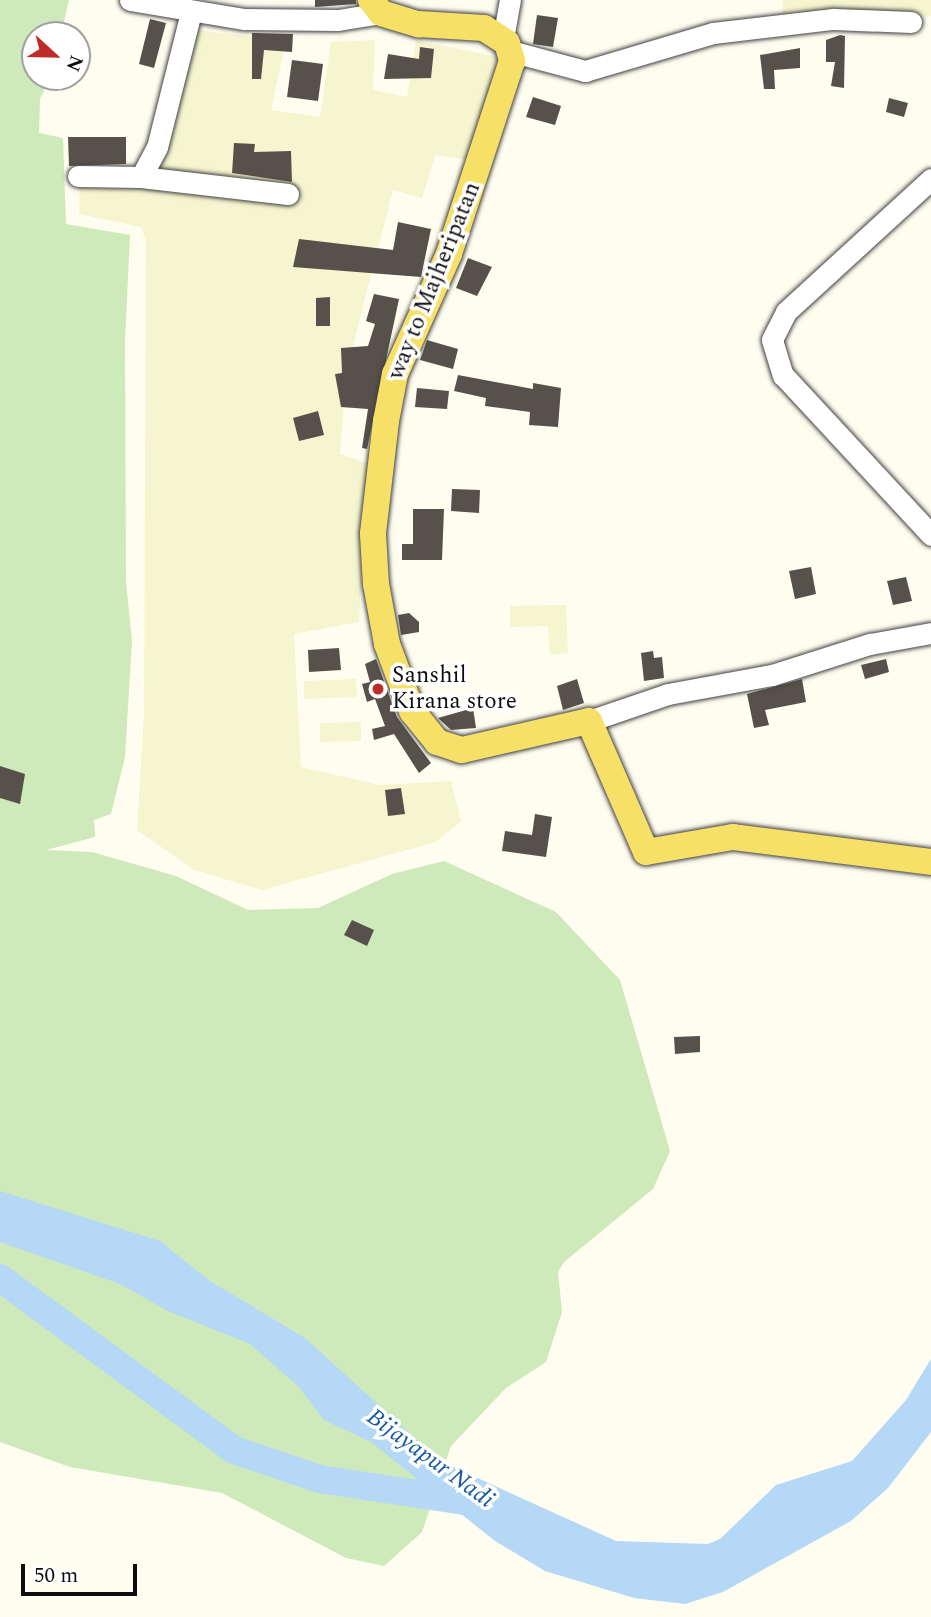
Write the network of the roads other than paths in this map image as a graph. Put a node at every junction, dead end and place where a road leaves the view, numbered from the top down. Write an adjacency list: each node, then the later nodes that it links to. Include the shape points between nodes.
1 (130, 0): 4 (street)
2 (514, 2): 6 (street)
3 (376, 7): 4 (street, via 322,21); 6 (main road, via 418,24 484,28)
4 (203, 9): 8 (street, via 157,147)
5 (911, 22): 6 (street, via 833,19 713,33 585,71)
6 (507, 45): 13 (main road, way to Majheripatan, via 508,76 472,192 395,374 373,534 379,615 412,711 437,742 462,750)
7 (78, 176): 8 (street)
8 (141, 177): 10 (street)
9 (931, 179): 11 (street, via 786,312 772,340 783,375)
10 (288, 194)
11 (931, 535)
12 (931, 633): 13 (street, via 870,644 772,675 668,694)
13 (589, 722): 14 (main road, via 646,852 733,837)
14 (931, 862)

